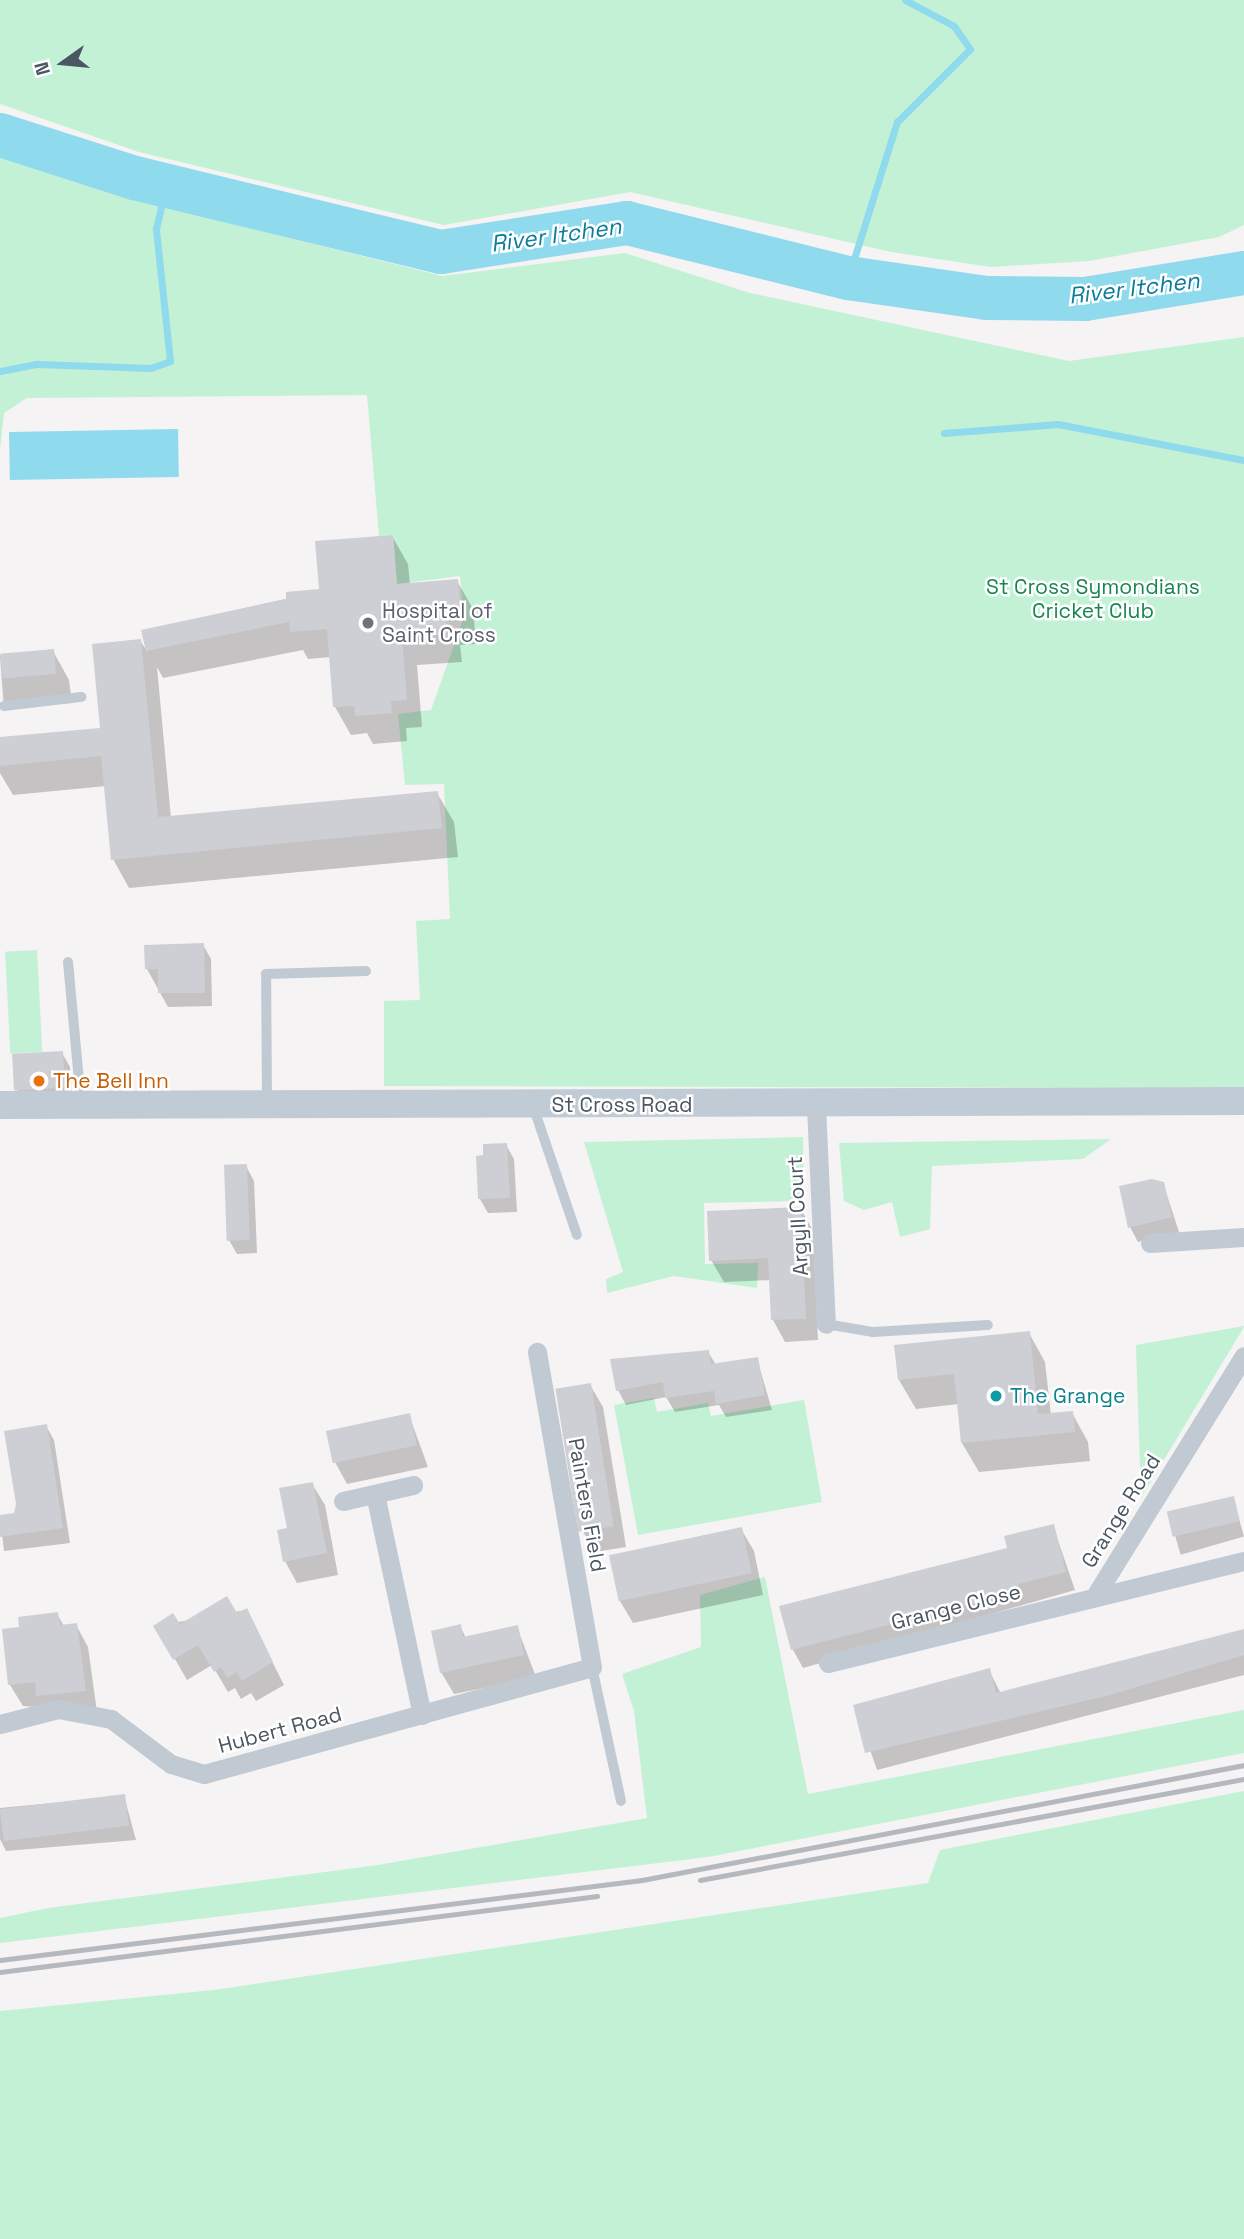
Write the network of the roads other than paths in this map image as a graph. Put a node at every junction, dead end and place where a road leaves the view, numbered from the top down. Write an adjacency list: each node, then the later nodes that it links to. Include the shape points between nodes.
1 (81, 697): 2 (lane)
2 (4, 706)
3 (68, 961): 7 (lane)
4 (366, 971): 6 (lane, via 266,974)
5 (1244, 1101): 10 (main road, St Cross Road)
6 (267, 1102): 7 (main road, St Cross Road); 9 (main road, St Cross Road)
7 (81, 1104): 8 (main road, St Cross Road)
8 (0, 1105)
9 (532, 1105): 10 (main road, St Cross Road); 11 (lane)
10 (816, 1105): 14 (street, Argyll Court)
11 (577, 1235)
12 (1244, 1237): 13 (street)
13 (1150, 1243)
14 (826, 1324): 15 (lane, via 873,1332)
15 (988, 1325)
16 (537, 1352): 24 (street, Painters Field)
17 (1244, 1356): 22 (street, Grange Road)
18 (413, 1485): 19 (street)
19 (375, 1494): 20 (street); 25 (street)
20 (343, 1501)
21 (1244, 1561): 22 (street, Grange Road)
22 (1095, 1596): 23 (street, Grange Close)
23 (828, 1662)
24 (592, 1667): 25 (street, Hubert Road); 27 (lane)
25 (422, 1715): 26 (street, Hubert Road, via 204,1774 171,1764 111,1719 58,1709)
26 (0, 1724)
27 (621, 1801)

